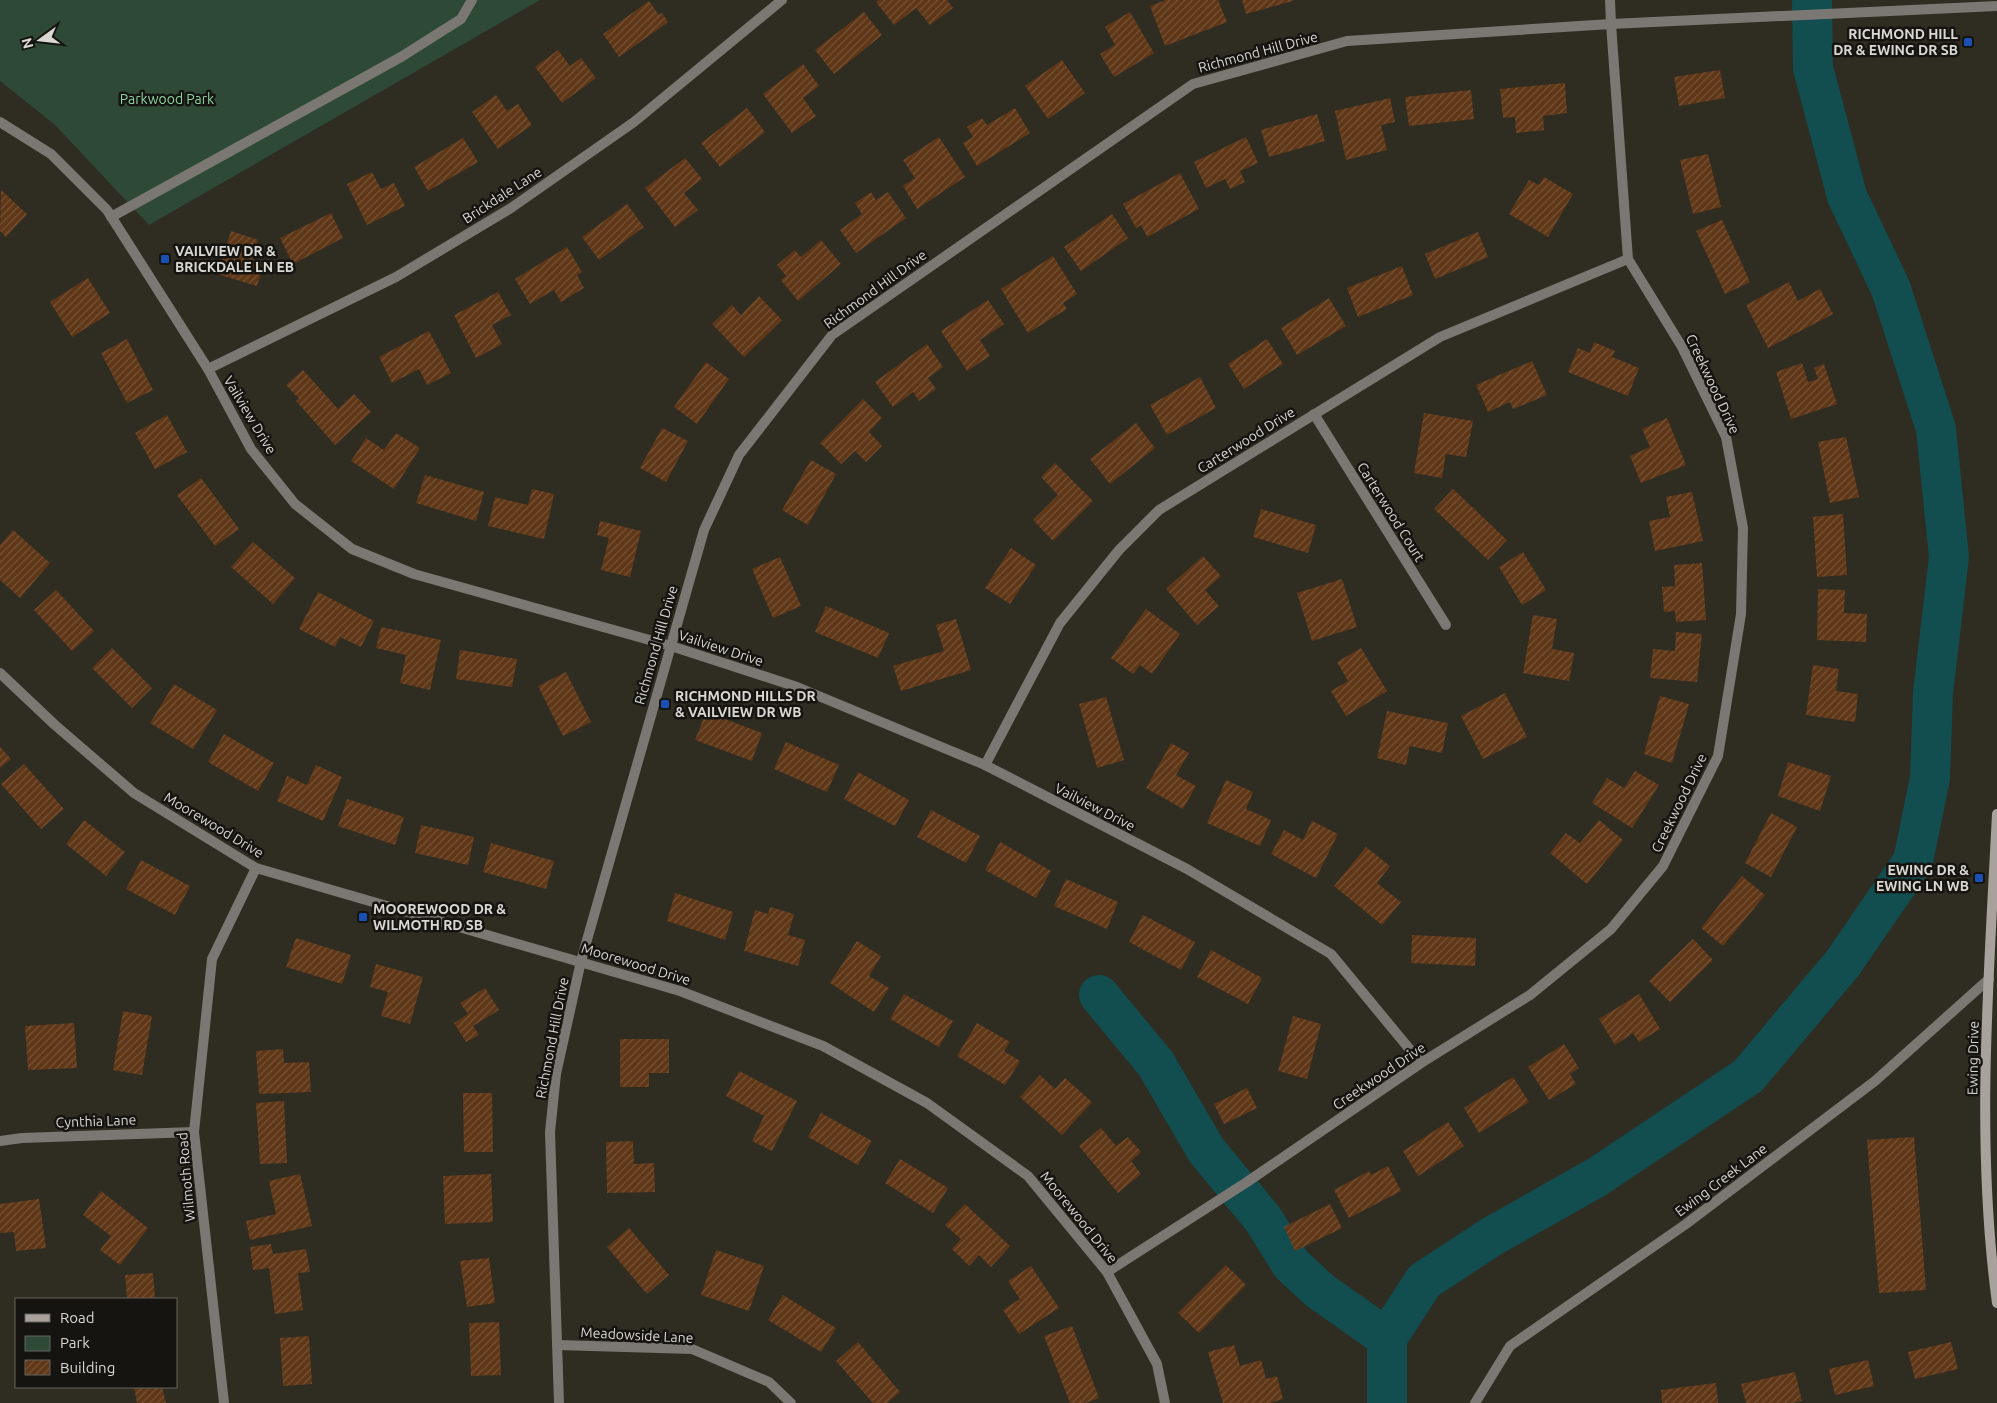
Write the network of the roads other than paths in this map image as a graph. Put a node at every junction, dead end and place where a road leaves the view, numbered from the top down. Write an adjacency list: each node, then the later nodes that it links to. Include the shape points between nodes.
1 (472, 0): 7 (street, via 461,19 401,57)
2 (782, 0): 9 (street, Brickdale Lane, via 634,122 511,208 396,277)
3 (1610, 0): 5 (street, Creekwood Drive)
4 (1997, 6): 5 (street, Richmond Hill Drive)
5 (1611, 24): 8 (street, Creekwood Drive); 12 (street, Richmond Hill Drive, via 1347,41 1193,84 832,334 739,455 704,530)
6 (0, 122): 7 (street, Vailview Drive, via 51,154)
7 (111, 217): 9 (street, Vailview Drive)
8 (1628, 259): 10 (street, Carterwood Drive, via 1440,337); 19 (street, Creekwood Drive, via 1682,347 1726,438 1743,528 1741,614 1718,756 1663,866 1611,929 1530,995)
9 (208, 369): 12 (street, Vailview Drive, via 252,449 295,504 352,549 414,574)
10 (1314, 414): 11 (street, Carterwood Court); 14 (street, Carterwood Drive, via 1158,510 1119,550 1060,623)
11 (1446, 624)
12 (670, 646): 14 (street, Vailview Drive, via 797,687); 17 (street, Richmond Hill Drive)
13 (0, 673): 16 (street, Moorewood Drive, via 134,793)
14 (985, 765): 19 (street, Vailview Drive, via 1187,870 1332,954)
15 (1997, 814): 18 (main road, Ewing Drive)
16 (256, 868): 17 (street, Moorewood Drive); 20 (street, Wilmoth Road, via 212,959)
17 (581, 961): 22 (street, Moorewood Drive, via 680,991 823,1046 927,1103 1028,1176); 24 (street, Richmond Hill Drive, via 556,1074 550,1132)
18 (1989, 978): 23 (main road, Ewing Drive, via 1986,1114 1990,1254); 29 (street, Ewing Creek Lane, via 1874,1081 1686,1224 1510,1346)
19 (1421, 1063): 22 (street, Creekwood Drive, via 1247,1182)
20 (194, 1132): 21 (street, Cynthia Lane); 25 (street, Wilmoth Road)
21 (0, 1140)
22 (1107, 1272): 28 (street, Moorewood Drive, via 1157,1364)
23 (1997, 1303)
24 (557, 1345): 26 (street, Richmond Hill Drive); 27 (street, Meadowside Lane, via 692,1349 769,1382)
25 (224, 1403)
26 (559, 1403)
27 (791, 1403)
28 (1166, 1403)
29 (1475, 1403)

